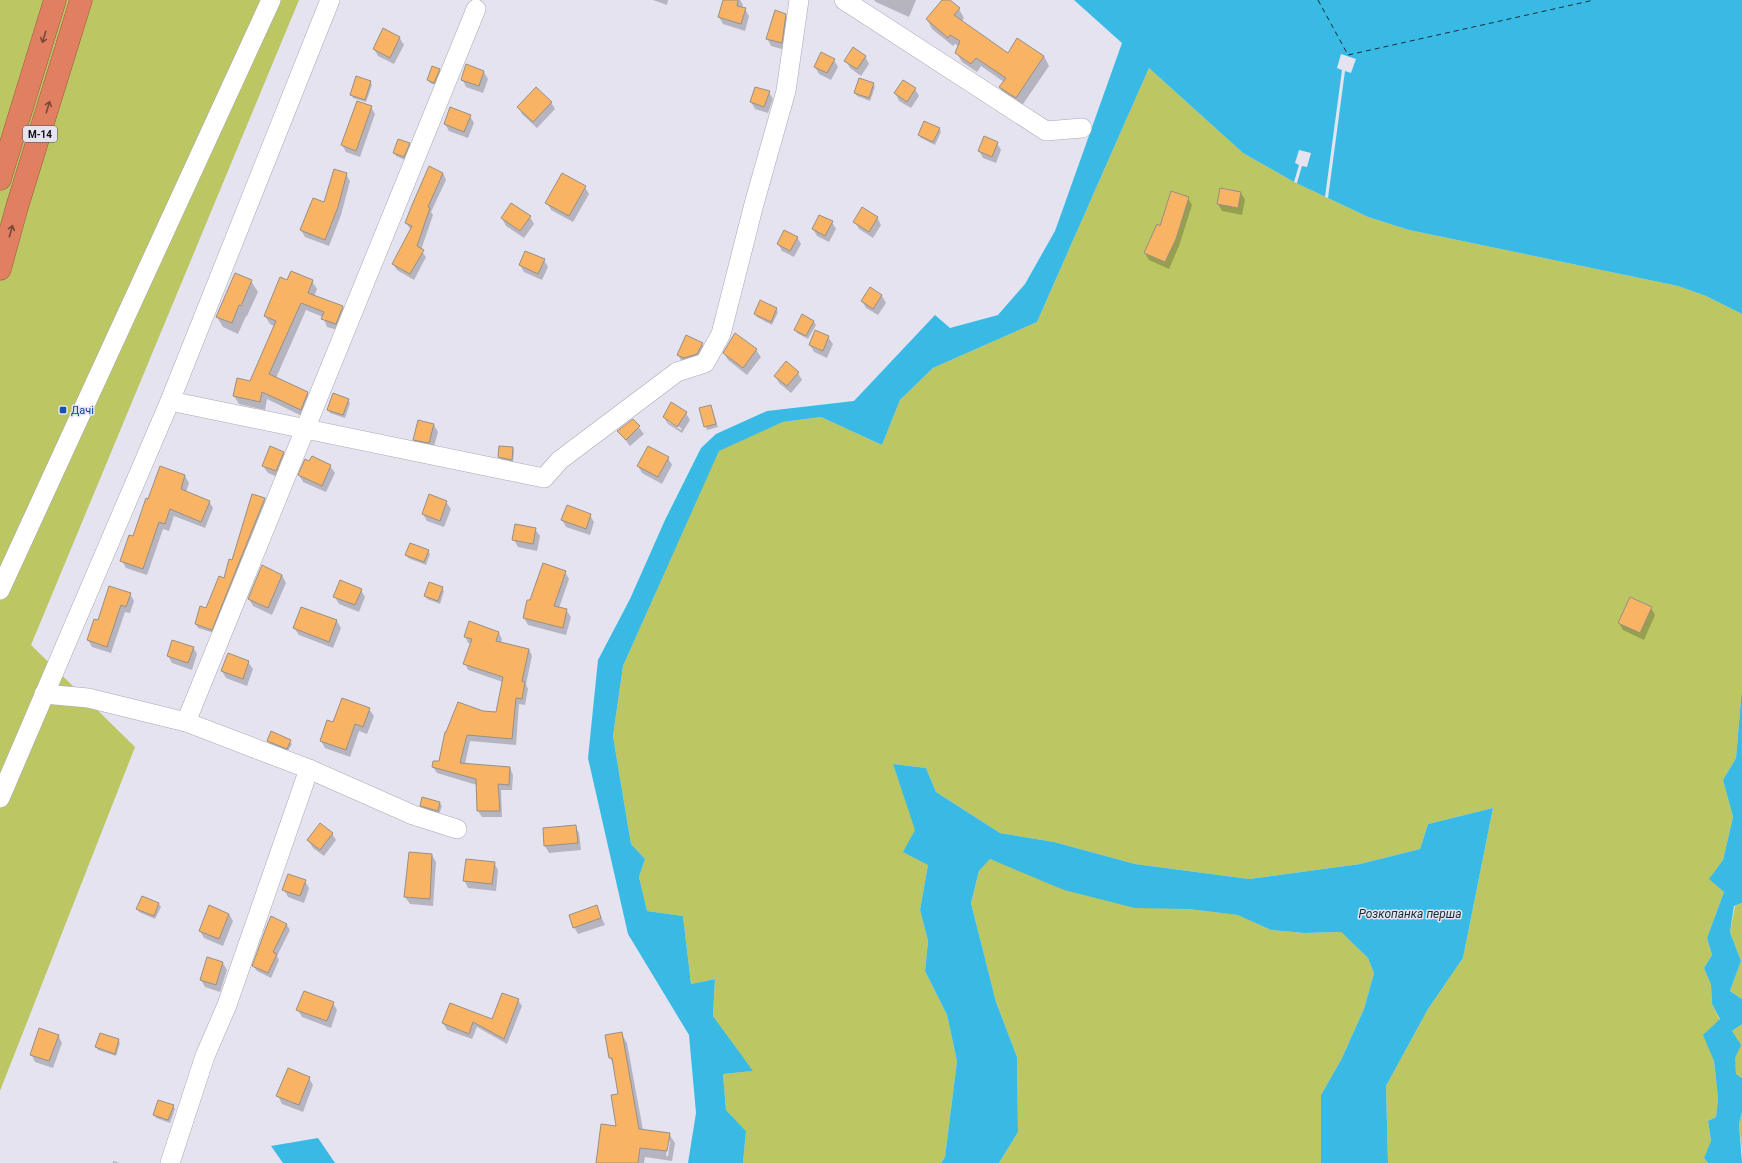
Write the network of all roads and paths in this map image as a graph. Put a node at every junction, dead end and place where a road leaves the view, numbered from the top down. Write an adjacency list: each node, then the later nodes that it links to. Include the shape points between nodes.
1 (55, 0): 9 (highway, М-14, one-way to 9)
2 (81, 0): 10 (highway, М-14, one-way to 2)
3 (271, 0): 13 (street)
4 (330, 0): 11 (street)
5 (800, 0): 12 (street, via 786,91 721,334 705,363 678,372 560,460 544,478)
6 (844, 0): 8 (street, via 1046,132)
7 (476, 9): 12 (street)
8 (1082, 128)
9 (0, 179)
10 (0, 269)
11 (170, 401): 12 (street); 14 (street)
12 (304, 428): 15 (street)
13 (0, 590)
14 (44, 694): 15 (street, via 88,698); 17 (street)
15 (186, 722): 16 (street)
16 (309, 769): 18 (street, via 413,815); 19 (street, via 227,1005 205,1056)
17 (0, 798)
18 (457, 828)
19 (170, 1163)

